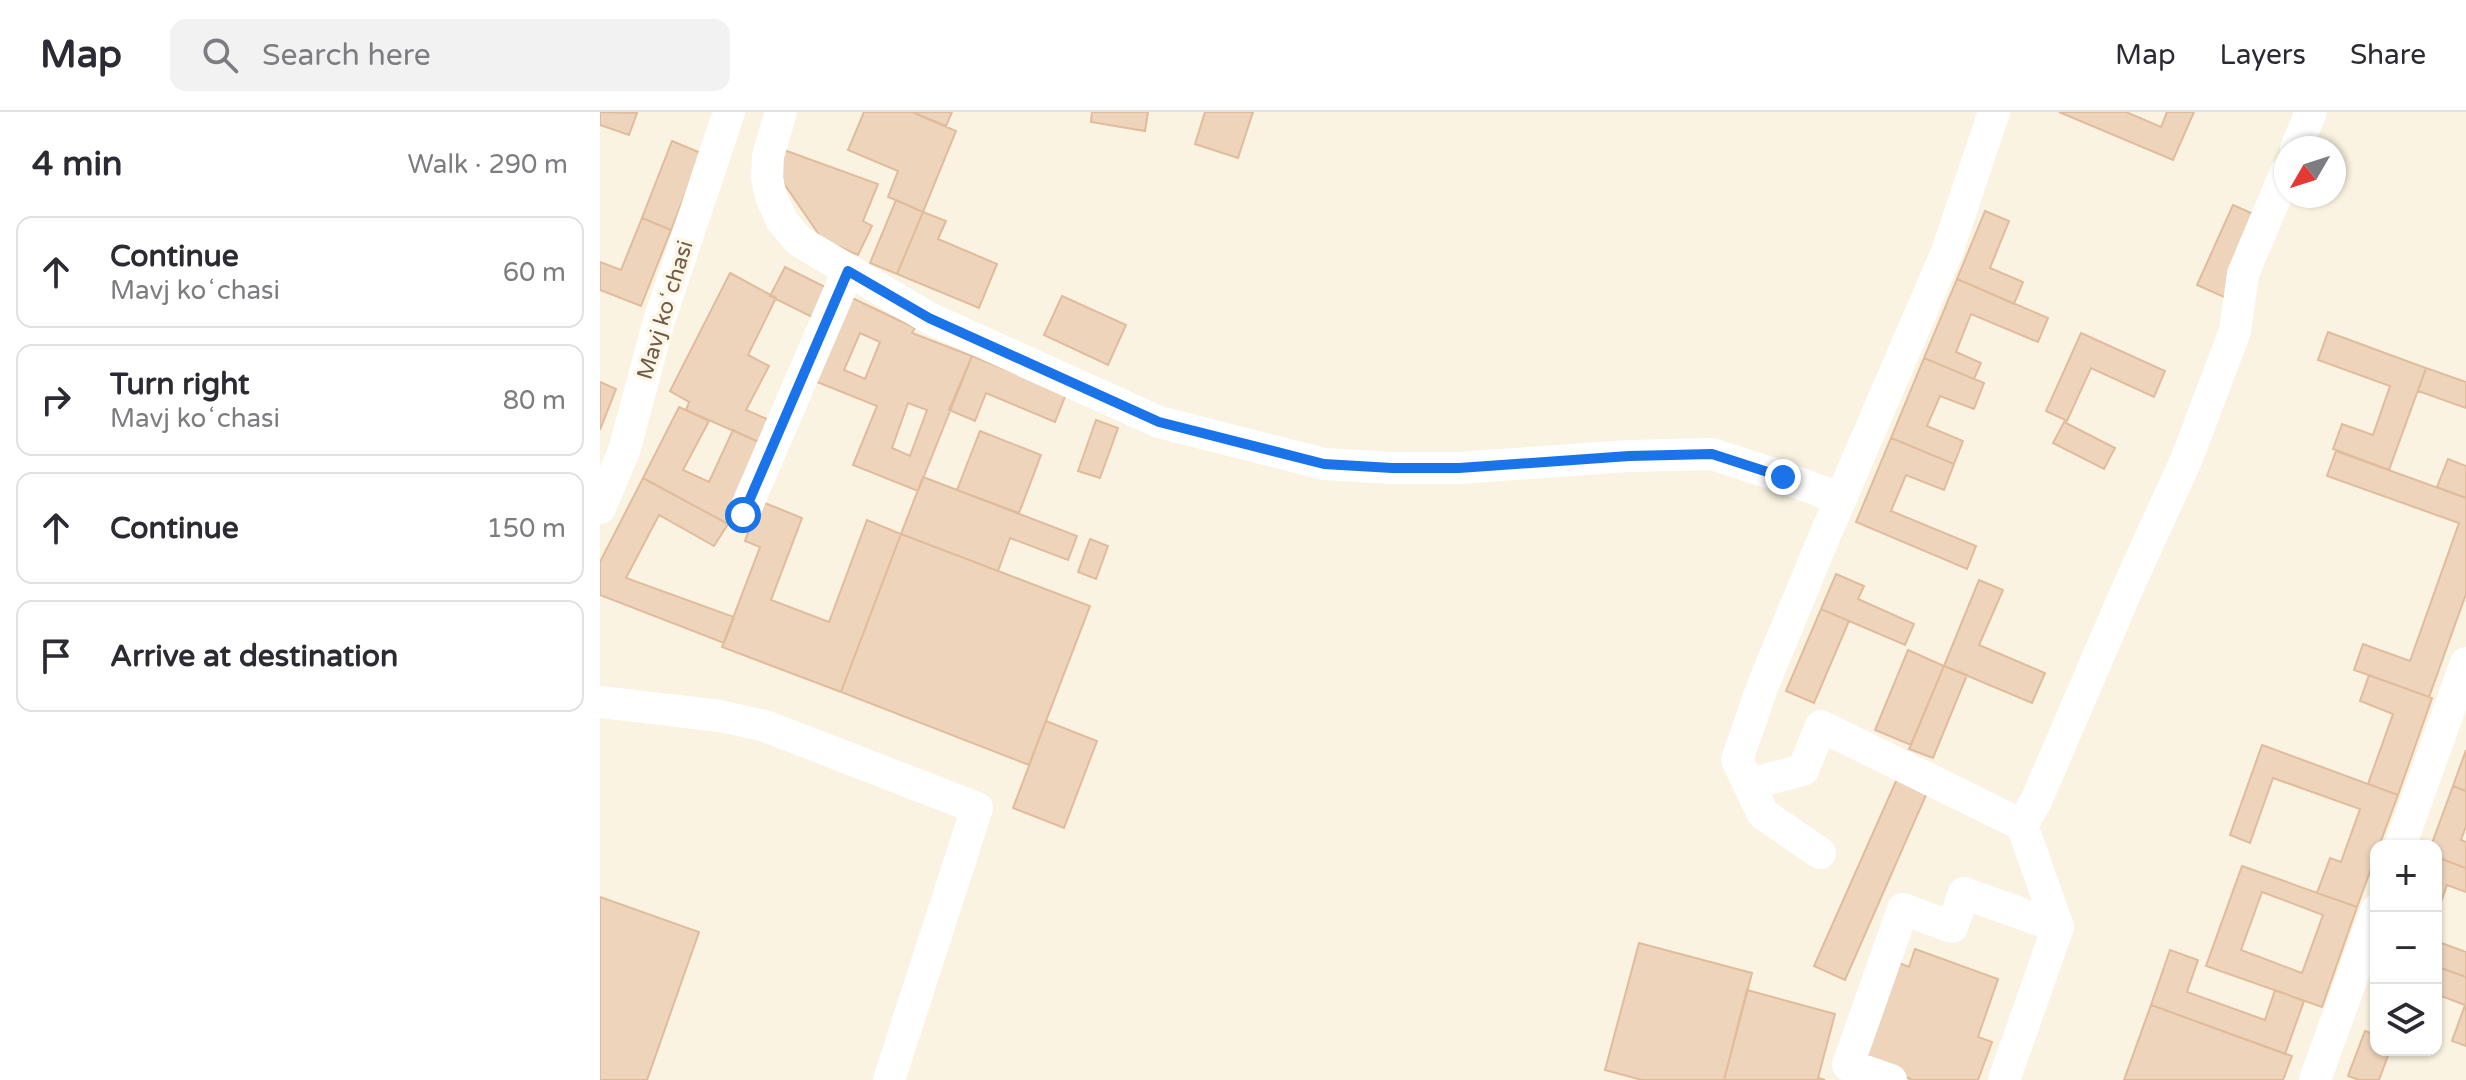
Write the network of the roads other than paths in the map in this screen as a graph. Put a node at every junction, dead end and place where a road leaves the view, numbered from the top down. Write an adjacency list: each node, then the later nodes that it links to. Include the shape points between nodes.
1 (729, 112): 9 (street, Mavj koʻchasi, via 659,321 624,451)
2 (781, 112): 7 (street, via 768,156 771,197 799,241)
3 (1994, 112): 8 (street, via 1947,252)
4 (2311, 112): 5 (street)
5 (2301, 136)
6 (2274, 200): 14 (street, via 2243,274 2235,331 2187,458)
7 (848, 271): 8 (street, via 929,318 1159,422 1324,464 1459,468 1712,454); 10 (street)
8 (1841, 499): 13 (street, via 1737,760)
9 (600, 508)
10 (743, 515)
11 (2466, 663): 15 (street)
12 (600, 702): 19 (street, via 765,726 977,808)
13 (1749, 784): 14 (street, via 1803,770 1821,726); 16 (street, via 1763,814)
14 (2029, 813): 18 (street)
15 (2402, 840)
16 (1820, 853)
17 (2376, 912): 22 (street)
18 (2058, 927): 20 (street, via 1964,893 1952,927 1903,909 1848,1065); 21 (street)
19 (889, 1080)
20 (1891, 1080)
21 (2004, 1080)
22 (2315, 1080)

